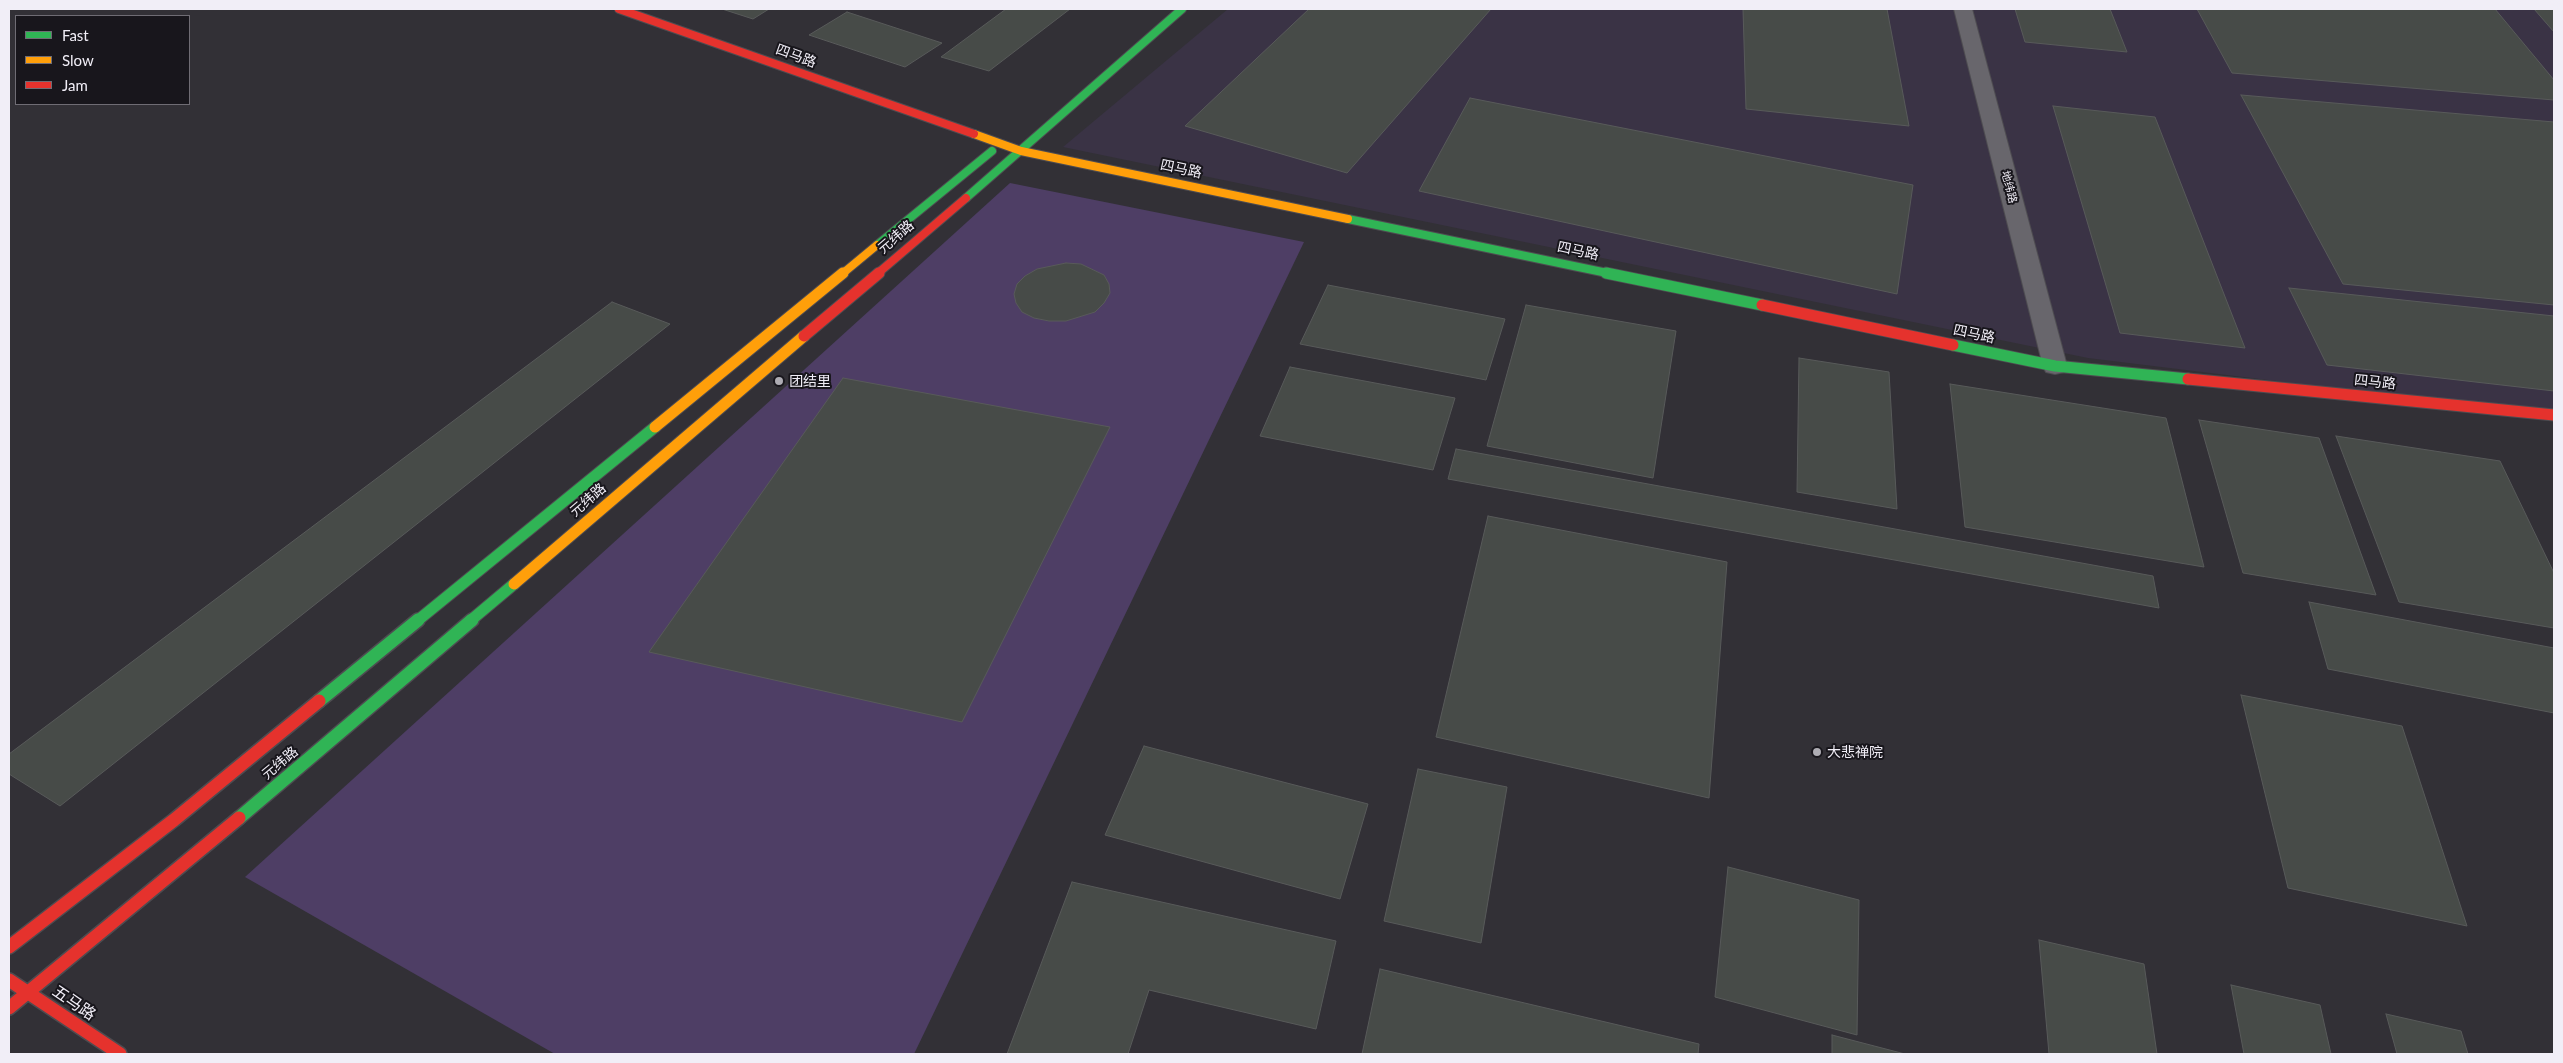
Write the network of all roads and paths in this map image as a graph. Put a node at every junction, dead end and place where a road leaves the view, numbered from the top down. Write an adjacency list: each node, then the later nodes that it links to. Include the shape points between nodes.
1 (619, 9): 5 (street, 四马路)
2 (1182, 9): 6 (street, 元纬路)
3 (1963, 9): 7 (street, 地纬路)
4 (1015, 132): 5 (street, 元纬路)
5 (1000, 144): 6 (street, 四马路); 9 (street, 元纬路, via 174,820)
6 (1021, 150): 7 (street, 四马路); 11 (street, 元纬路, via 274,789)
7 (2055, 366): 8 (street, 四马路)
8 (2554, 415)
9 (9, 947)
10 (9, 980): 11 (street, 五马路)
11 (29, 992): 12 (street, 元纬路); 13 (street, 五马路)
12 (9, 1008)
13 (120, 1054)

